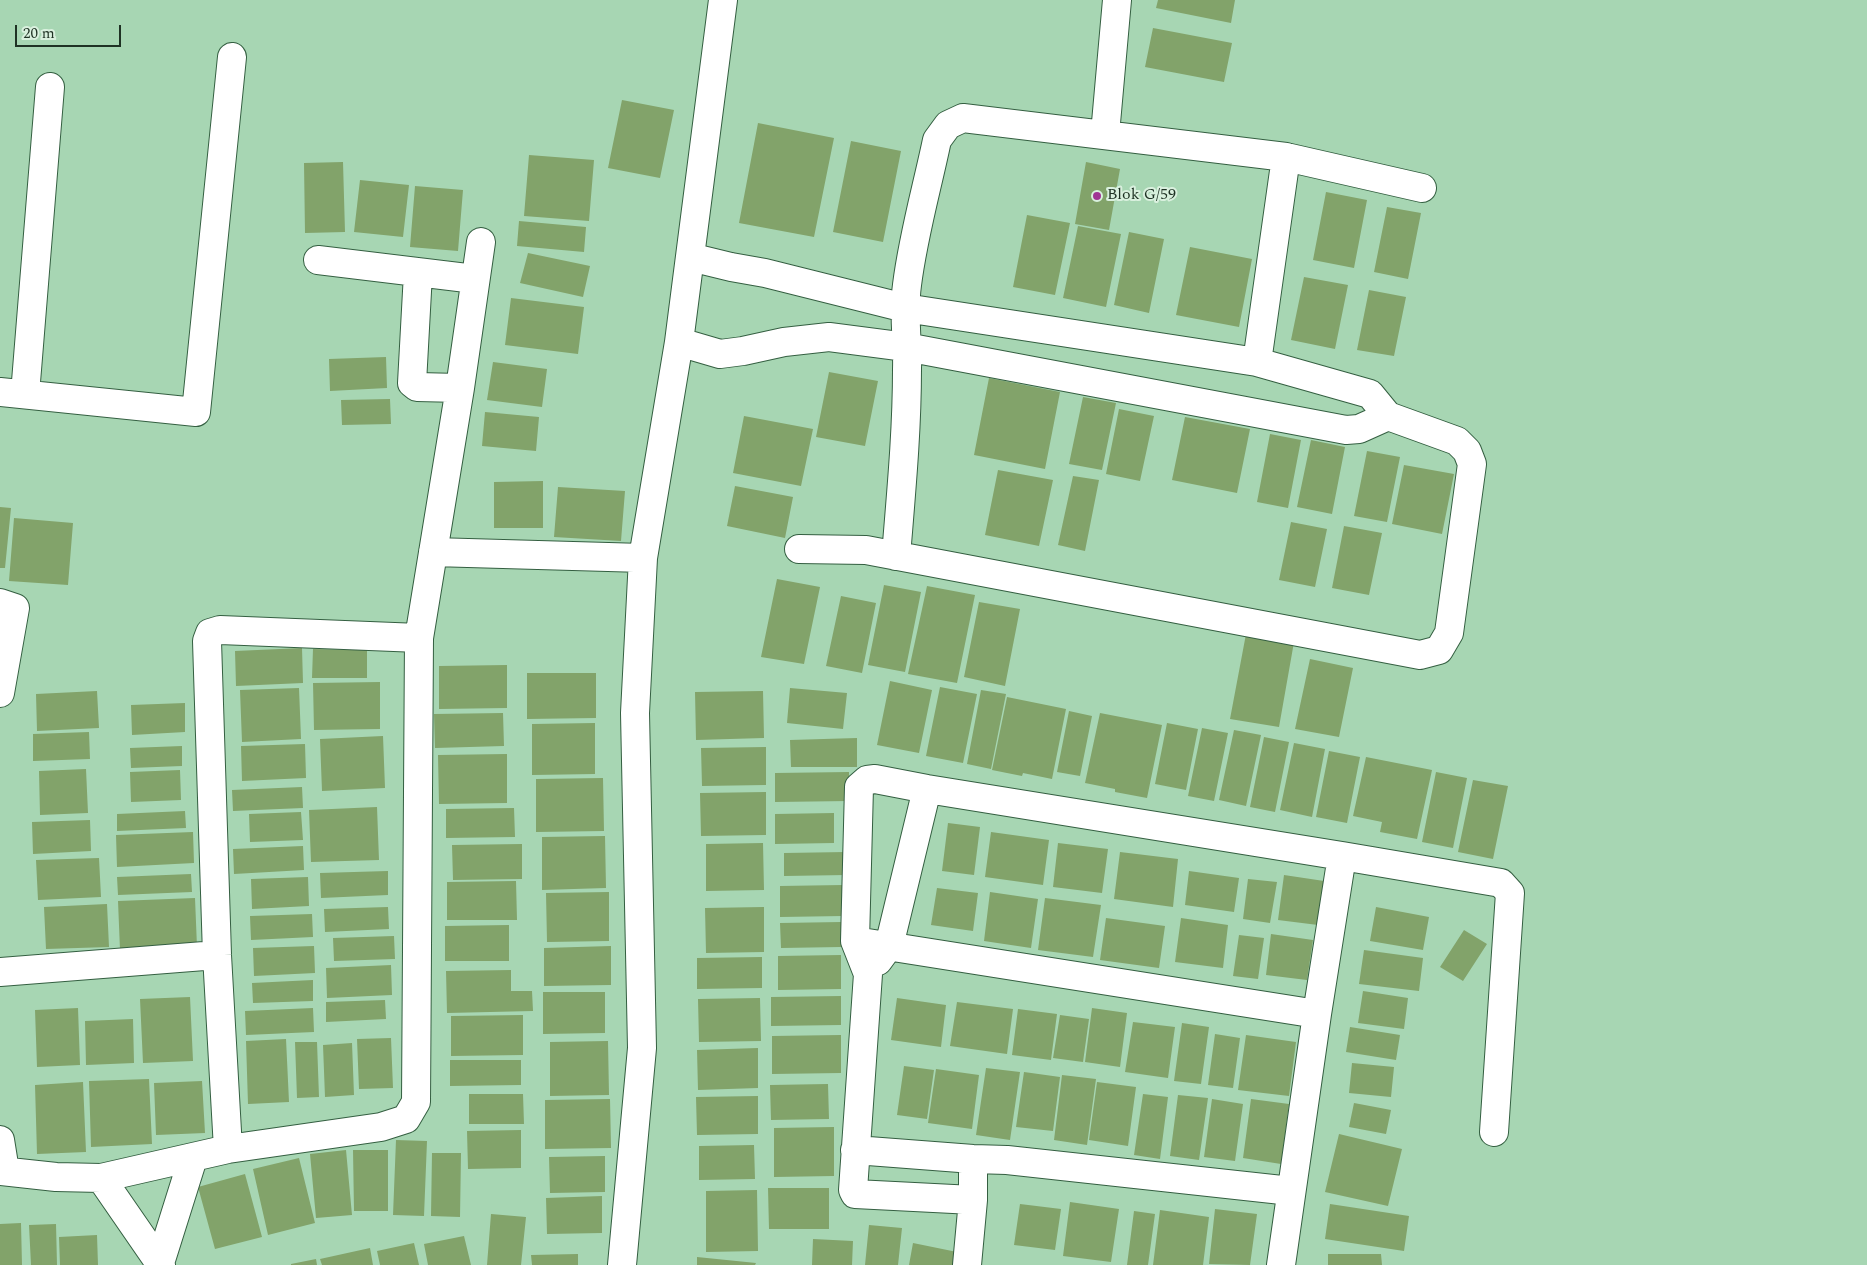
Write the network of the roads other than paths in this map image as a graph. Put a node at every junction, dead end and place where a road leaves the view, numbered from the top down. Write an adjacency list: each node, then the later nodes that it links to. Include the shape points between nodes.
1 (723, 0): 9 (street)
2 (1117, 0): 5 (street)
3 (232, 57): 18 (street, via 196,412)
4 (50, 87): 18 (street)
5 (1105, 134): 6 (street); 13 (street, via 963,118 948,125 938,140 910,260)
6 (1286, 157): 7 (street); 16 (street)
7 (1422, 188)
8 (481, 242): 12 (street)
9 (690, 257): 13 (street); 14 (street)
10 (318, 260): 11 (street)
11 (418, 273): 12 (street); 17 (street, via 412,382 417,387)
12 (475, 280): 17 (street)
13 (906, 308): 15 (street); 16 (street)
14 (680, 342): 15 (street, via 720,354 829,337); 23 (street)
15 (906, 347): 19 (street, via 1346,430 1360,429); 22 (street, via 905,435)
16 (1257, 362): 19 (street, via 1370,394)
17 (460, 388): 21 (street)
18 (12, 393)
19 (1388, 416): 22 (street, via 1457,441 1468,450 1472,464 1449,633 1439,650 1420,655)
20 (799, 549): 22 (street, via 866,550)
21 (433, 552): 23 (street); 25 (street)
22 (896, 556)
23 (643, 558): 46 (street, via 634,713 642,1048)
24 (0, 603): 26 (street, via 15,608)
25 (419, 638): 31 (street, via 220,630 210,633 207,649); 37 (street, via 416,1102 406,1120 381,1127)
26 (0, 693)
27 (927, 789): 28 (street); 29 (street, via 875,779 867,780 859,787); 30 (street)
28 (1342, 856): 34 (street); 35 (street, via 1501,883 1510,893)
29 (855, 941): 30 (street); 33 (street)
30 (889, 946): 33 (street); 34 (street)
31 (216, 955): 32 (street); 37 (street)
32 (0, 972)
33 (868, 974): 38 (street)
34 (1317, 1014): 43 (street)
35 (1494, 1132)
36 (0, 1140): 41 (street)
37 (228, 1149): 39 (street)
38 (855, 1150): 40 (street); 44 (street, via 855,1194)
39 (193, 1158): 42 (street); 45 (street)
40 (972, 1159): 43 (street, via 1027,1162); 44 (street)
41 (2, 1171): 42 (street)
42 (101, 1178): 45 (street)
43 (1291, 1191): 48 (street)
44 (973, 1200): 47 (street)
45 (161, 1264)
46 (622, 1265)
47 (967, 1265)
48 (1281, 1265)

